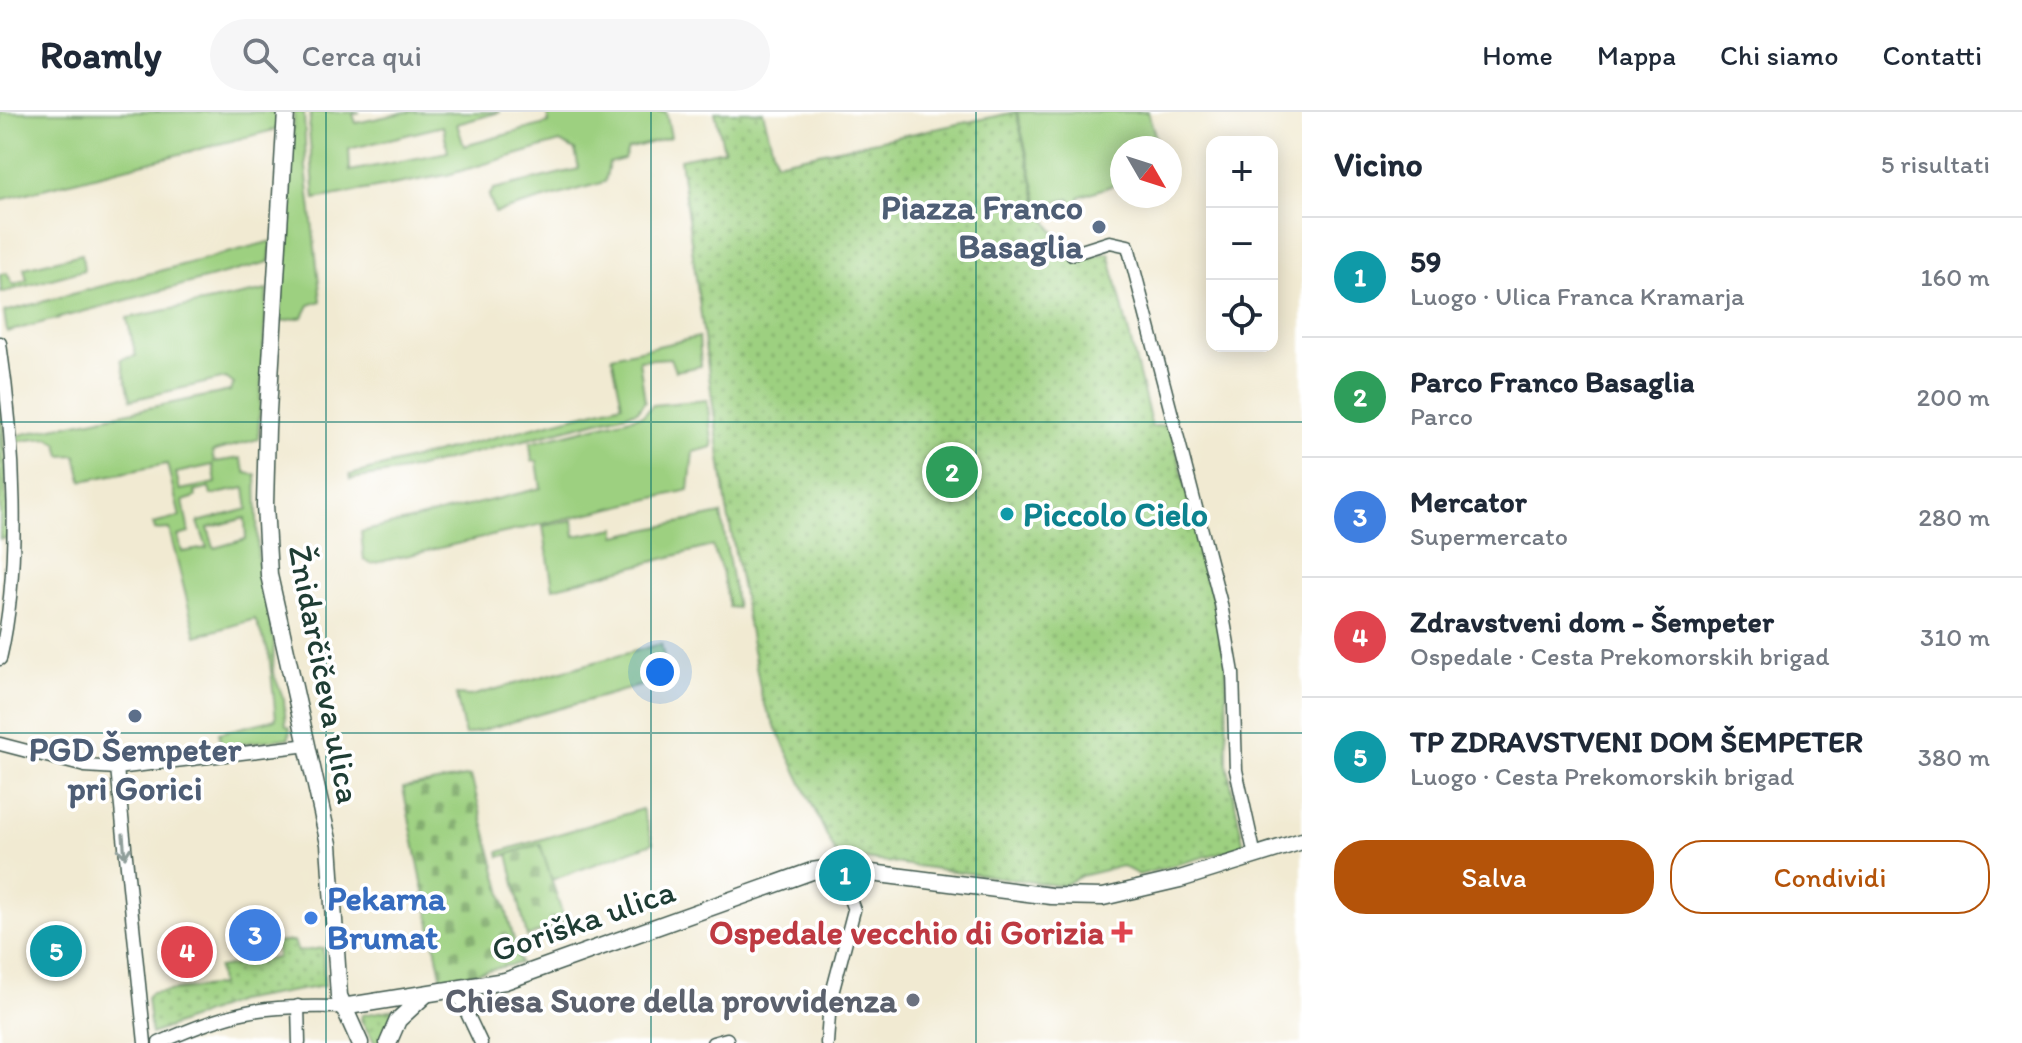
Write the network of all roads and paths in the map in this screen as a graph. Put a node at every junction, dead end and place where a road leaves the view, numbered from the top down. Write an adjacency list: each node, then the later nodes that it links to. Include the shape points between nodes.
1 (286, 112): 6 (street, Žnidarčičeva ulica, via 265,505 269,575)
2 (1072, 254): 9 (street, via 1110,242 1128,246 1221,604 1233,673 1236,770)
3 (0, 343): 4 (street, via 7,389 13,552)
4 (0, 659)
5 (0, 744): 7 (street, via 85,766)
6 (308, 745): 7 (street); 14 (street, Žnidarčičeva ulica, via 329,844)
7 (117, 768): 16 (street, one-way to 16)
8 (1302, 841): 9 (street)
9 (1255, 856): 10 (street, via 1103,897 1051,896)
10 (835, 868): 11 (street, Goriška ulica, via 812,871 505,981); 23 (street, via 854,910 830,1001)
11 (456, 990): 12 (street, Goriška ulica); 21 (street)
12 (427, 994): 14 (street, Goriška ulica); 20 (street, via 398,1020)
13 (298, 1006): 14 (street); 17 (street, via 236,1012); 18 (street)
14 (342, 1007): 19 (street)
15 (727, 1039): 22 (street)
16 (145, 1043)
17 (159, 1043)
18 (299, 1043)
19 (360, 1043)
20 (388, 1043)
21 (481, 1043)
22 (713, 1043)
23 (827, 1043)

